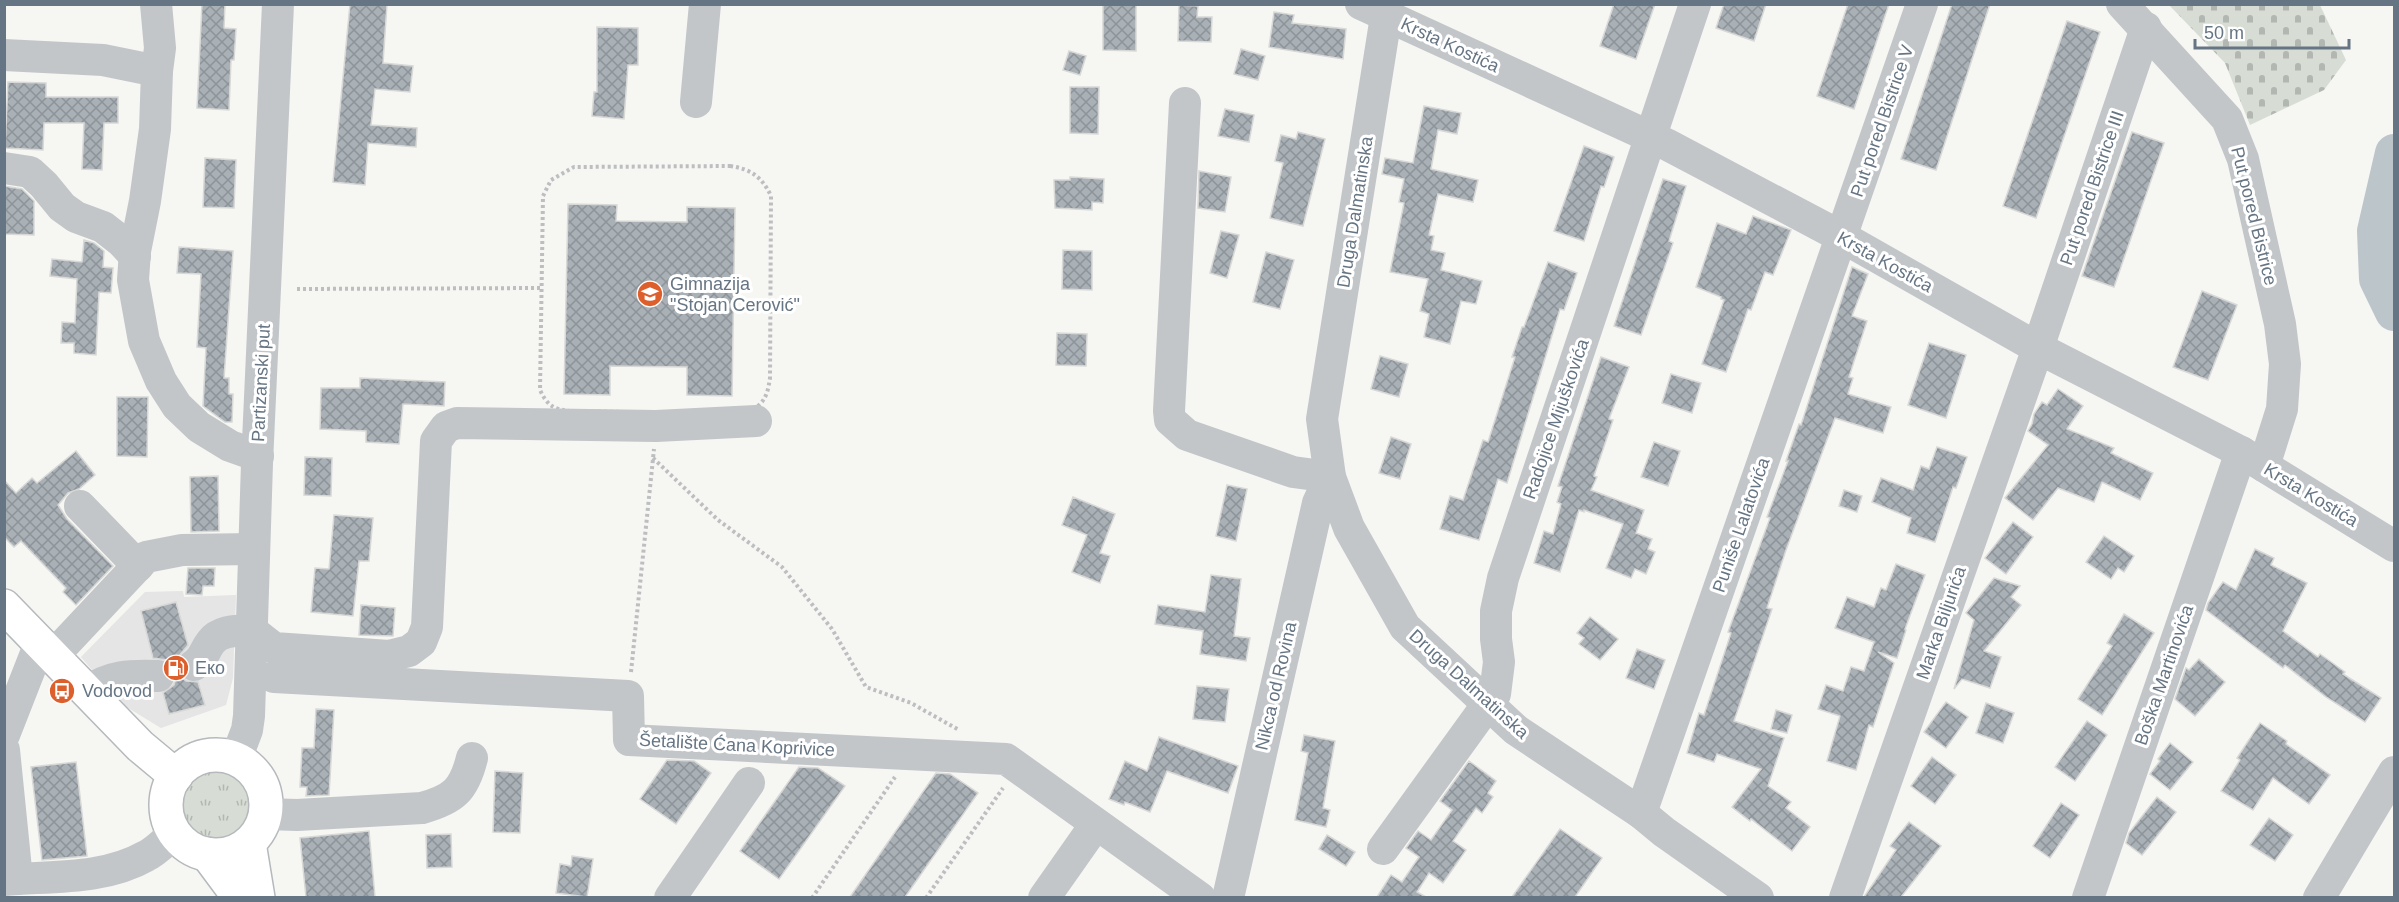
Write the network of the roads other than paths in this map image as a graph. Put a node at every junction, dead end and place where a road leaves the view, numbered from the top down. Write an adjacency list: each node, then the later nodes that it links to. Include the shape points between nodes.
1 (156, 4): 10 (street, via 160,48)
2 (278, 4): 19 (street, Partizanski put)
3 (705, 4): 11 (street)
4 (1695, 4): 13 (street, Radojice Mijuškovića)
5 (1922, 4): 15 (street, Put pored Bistrice V)
6 (2122, 4): 8 (street, Put pored Bistrice)
7 (1378, 8): 13 (street, Krsta Kostića); 21 (street, Druga Dalmatinska, via 1322,419)
8 (2146, 28): 17 (street, Put pored Bistrice III); 20 (street, Put pored Bistrice, via 2227,119 2243,159 2280,324 2284,364 2282,409)
9 (4, 55): 10 (street, via 103,60)
10 (157, 71): 16 (street, via 155,129)
11 (696, 102)
12 (1185, 104): 21 (street, via 1170,420 1187,435 1293,472)
13 (1651, 136): 15 (street, Krsta Kostića); 33 (street, Radojice Mijuškovića, via 1503,578 1496,610 1498,681)
14 (4, 168): 16 (street, via 30,172 62,207 103,227)
15 (1842, 237): 17 (street, Krsta Kostića); 41 (street, Puniše Lalatovića)
16 (135, 256): 19 (street, via 133,280 144,341 161,381 177,406 199,427 230,446)
17 (2038, 348): 20 (street, Krsta Kostića); 57 (street, Marka Biljurića)
18 (756, 421): 27 (street, via 657,419 457,423 447,427 436,441 427,627 421,642 409,651 389,656 274,648)
19 (258, 456): 24 (street, Partizanski put)
20 (2252, 459): 23 (street, Krsta Kostića); 58 (street, Boška Martinovića)
21 (1330, 477): 33 (street, Druga Dalmatinska, via 1349,528 1405,627); 55 (street, Nikca od Rovina, via 1318,503)
22 (80, 506): 25 (street)
23 (2394, 546)
24 (254, 549): 25 (street, via 182,550 146,557); 27 (street, Partizanski put)
25 (138, 566): 28 (street)
26 (4, 606): 28 (main road)
27 (251, 630): 29 (street, via 225,632 212,641 202,660); 37 (street, Partizanski put, via 248,729)
28 (46, 649): 32 (main road); 34 (street)
29 (194, 665)
30 (158, 676): 32 (street, via 122,675)
31 (274, 677): 43 (street, Šetalište Ćana Koprivice, via 628,696 629,740 1006,759)
32 (87, 692): 39 (main road, via 154,760)
33 (1489, 704): 41 (street, Druga Dalmatinska, via 1516,730); 46 (street, Radojice Mijuškovića)
34 (4, 735)
35 (4, 750): 48 (street)
36 (472, 758): 42 (street, via 462,787 441,802 422,808)
37 (236, 759): 39 (main road, via 203,757); 42 (main road, via 254,772 260,782)
38 (2394, 772): 59 (street)
39 (176, 776): 44 (main road, via 167,796 168,818)
40 (749, 783): 52 (street)
41 (1641, 813): 56 (street, Druga Dalmatinska)
42 (265, 814): 45 (main road)
43 (1096, 824): 53 (street); 54 (street, Šetalište Ćana Koprivice)
44 (175, 833): 47 (main road, via 187,845); 49 (street, via 149,855)
45 (249, 843): 47 (main road, via 229,853); 51 (main road)
46 (1383, 849)
47 (207, 854): 50 (main road)
48 (11, 880): 49 (street)
49 (78, 886)
50 (236, 897)
51 (258, 897)
52 (670, 897)
53 (1044, 897)
54 (1200, 897)
55 (1228, 897)
56 (1758, 897)
57 (1845, 897)
58 (2088, 897)
59 (2319, 897)

